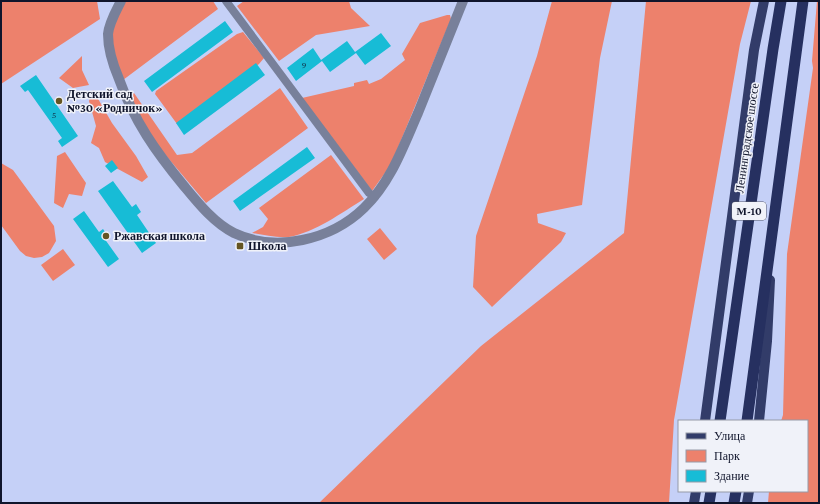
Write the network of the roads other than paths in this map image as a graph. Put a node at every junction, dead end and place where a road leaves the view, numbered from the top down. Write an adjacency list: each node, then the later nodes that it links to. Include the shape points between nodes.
1 (120, 1): 7 (street, via 108,35 115,67 132,111 145,135 177,177 223,226 245,237 268,242 312,238 346,222)
2 (226, 1): 7 (street, via 323,134)
3 (463, 1): 7 (street, via 394,168)
4 (764, 1): 9 (main road, Ленинградское шоссе, via 754,50)
5 (782, 1): 10 (highway, Ленинградское шоссе / М-10)
6 (803, 1): 8 (highway, М-10)
7 (374, 197)
8 (773, 229): 11 (highway, М-10); 12 (main road, М-10, via 767,342)
9 (705, 420)
10 (720, 420)
11 (747, 420)
12 (759, 420)
13 (696, 492): 17 (main road)
14 (711, 492): 18 (highway)
15 (736, 492): 19 (highway)
16 (749, 492): 20 (main road)
17 (694, 503)
18 (709, 503)
19 (734, 503)
20 (747, 503)

